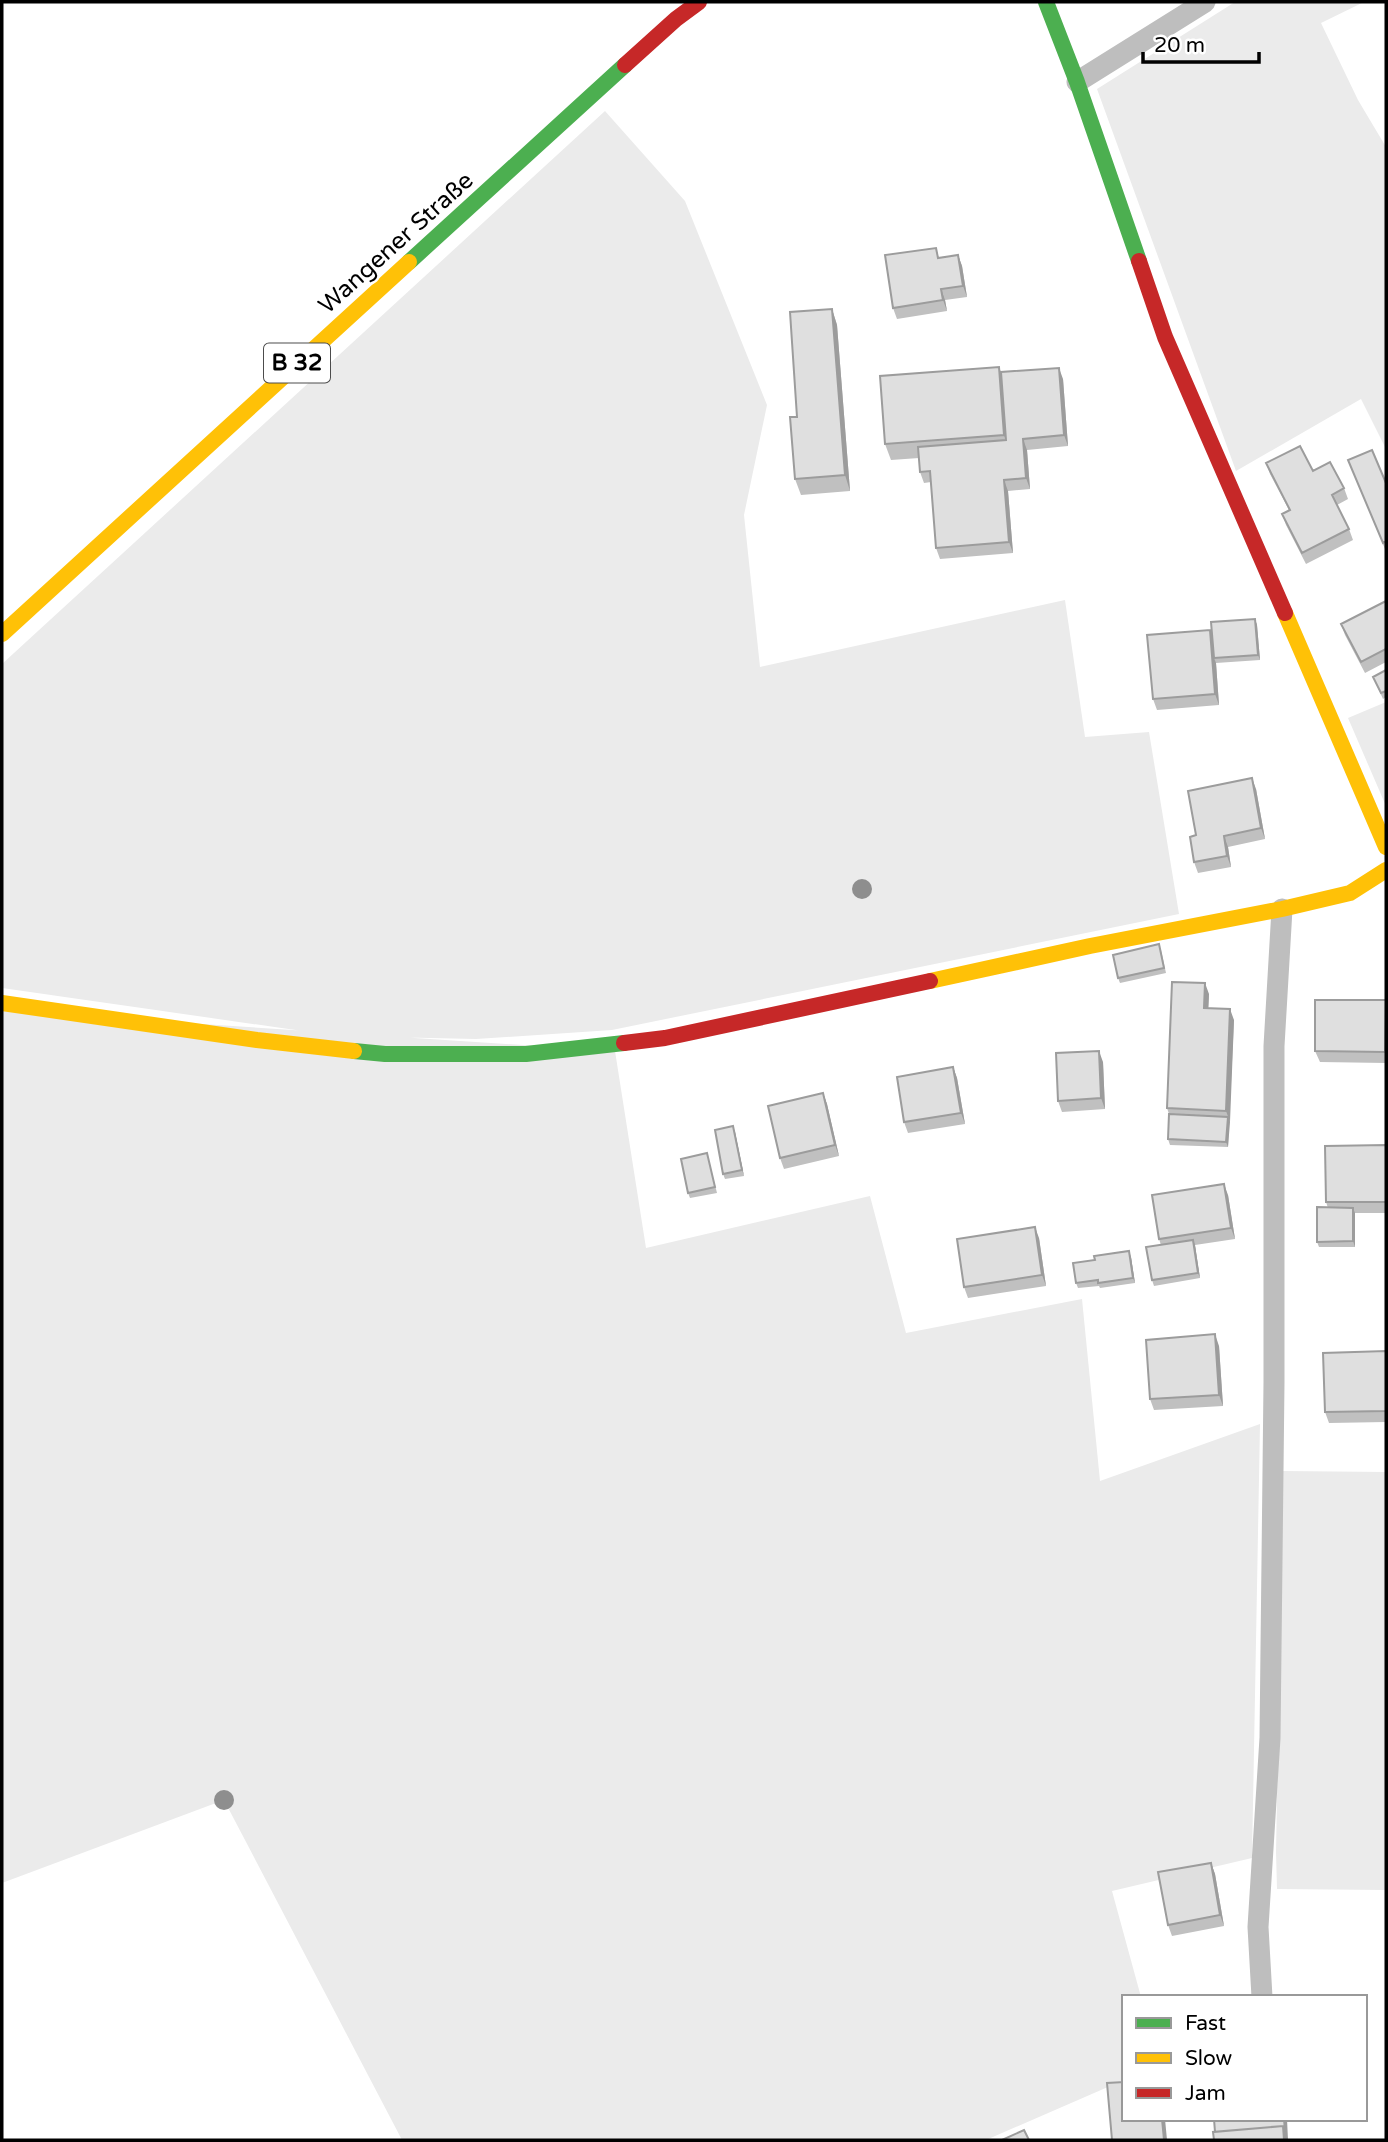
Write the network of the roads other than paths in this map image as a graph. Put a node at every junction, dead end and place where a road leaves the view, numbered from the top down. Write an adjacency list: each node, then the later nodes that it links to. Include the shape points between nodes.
1 (699, 2): 5 (street, Wangener Straße / B 32)
2 (1046, 2): 4 (street)
3 (1205, 2): 4 (lane)
4 (1077, 82): 6 (street, via 1165,337)
5 (2, 634)
6 (1386, 847)
7 (1386, 870): 8 (street, via 1350,893)
8 (1282, 909): 9 (street, via 664,1038 526,1054 385,1054); 10 (lane, via 1274,1046 1270,1738 1258,1927)
9 (2, 1003)
10 (1262, 1995)

